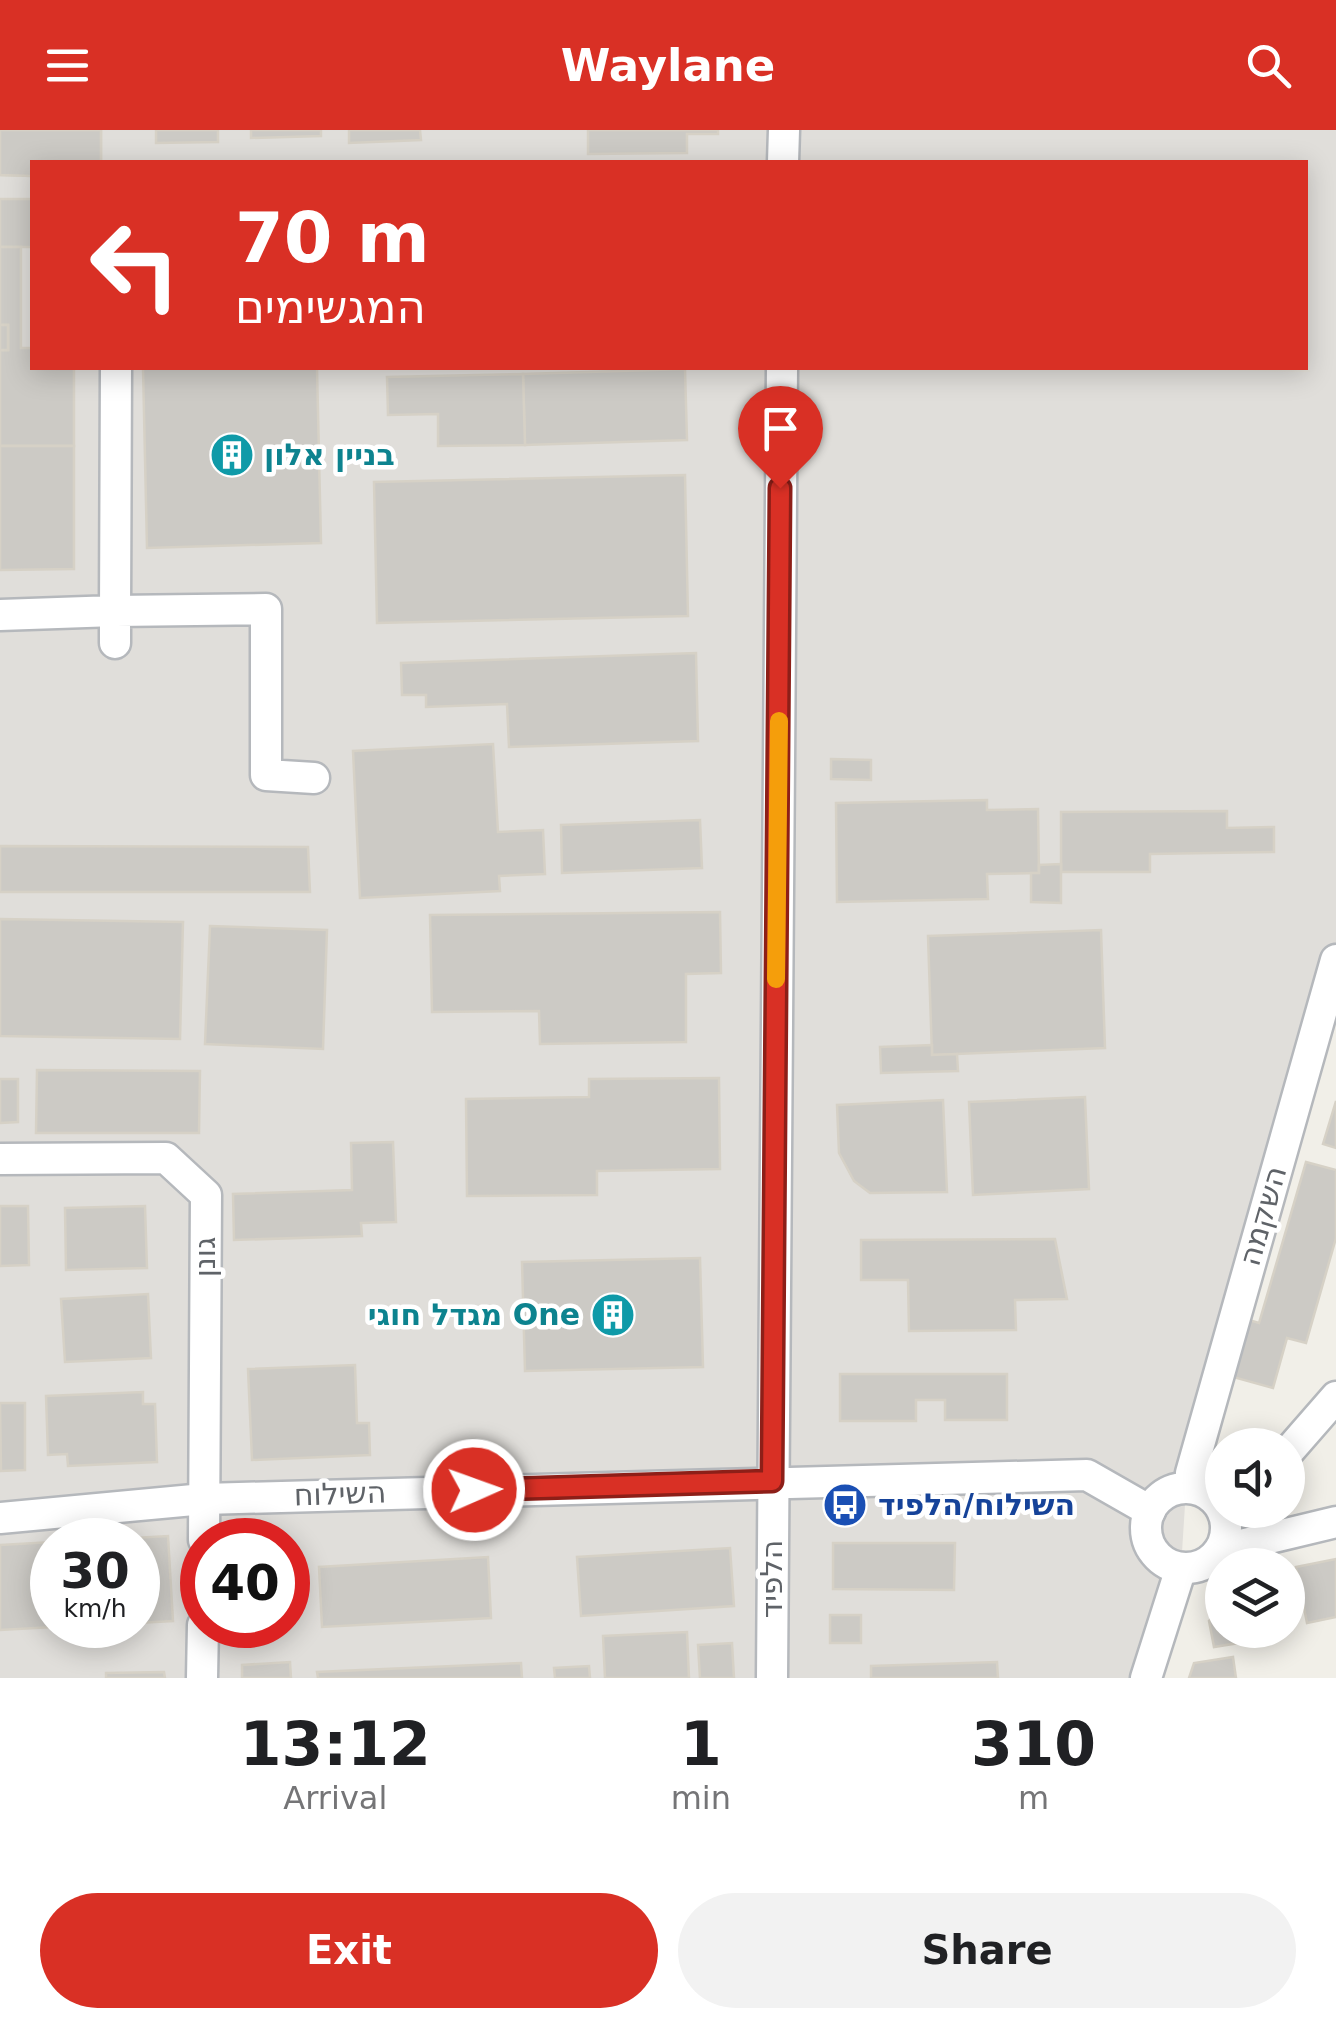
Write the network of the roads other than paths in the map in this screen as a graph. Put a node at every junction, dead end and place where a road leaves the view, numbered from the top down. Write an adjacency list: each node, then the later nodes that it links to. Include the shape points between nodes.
1 (784, 130): 2 (street)
2 (783, 160)
3 (116, 370): 5 (street)
4 (782, 370): 14 (street, הלפיד)
5 (115, 611): 6 (street); 7 (street); 8 (street, via 266,609 266,774)
6 (0, 615)
7 (115, 644)
8 (314, 778)
9 (1336, 960): 13 (street, השקמה)
10 (0, 1159): 16 (street, גונן, via 166,1158 206,1195)
11 (1336, 1397): 12 (street)
12 (1305, 1433)
13 (1191, 1473)
14 (772, 1481): 16 (street, השילוח); 17 (street, השילוח, via 1087,1475); 26 (street, הלפיד)
15 (1205, 1495): 17 (street, via 1165,1494)
16 (204, 1498): 18 (street, השילוח); 19 (street, גונן)
17 (1150, 1511): 23 (street, via 1150,1548)
18 (0, 1518)
19 (204, 1518)
20 (1336, 1522): 21 (street)
21 (1305, 1524)
22 (1227, 1528): 23 (street, via 1203,1564)
23 (1181, 1568): 27 (street)
24 (203, 1648): 25 (street)
25 (202, 1678)
26 (772, 1678)
27 (1146, 1678)

